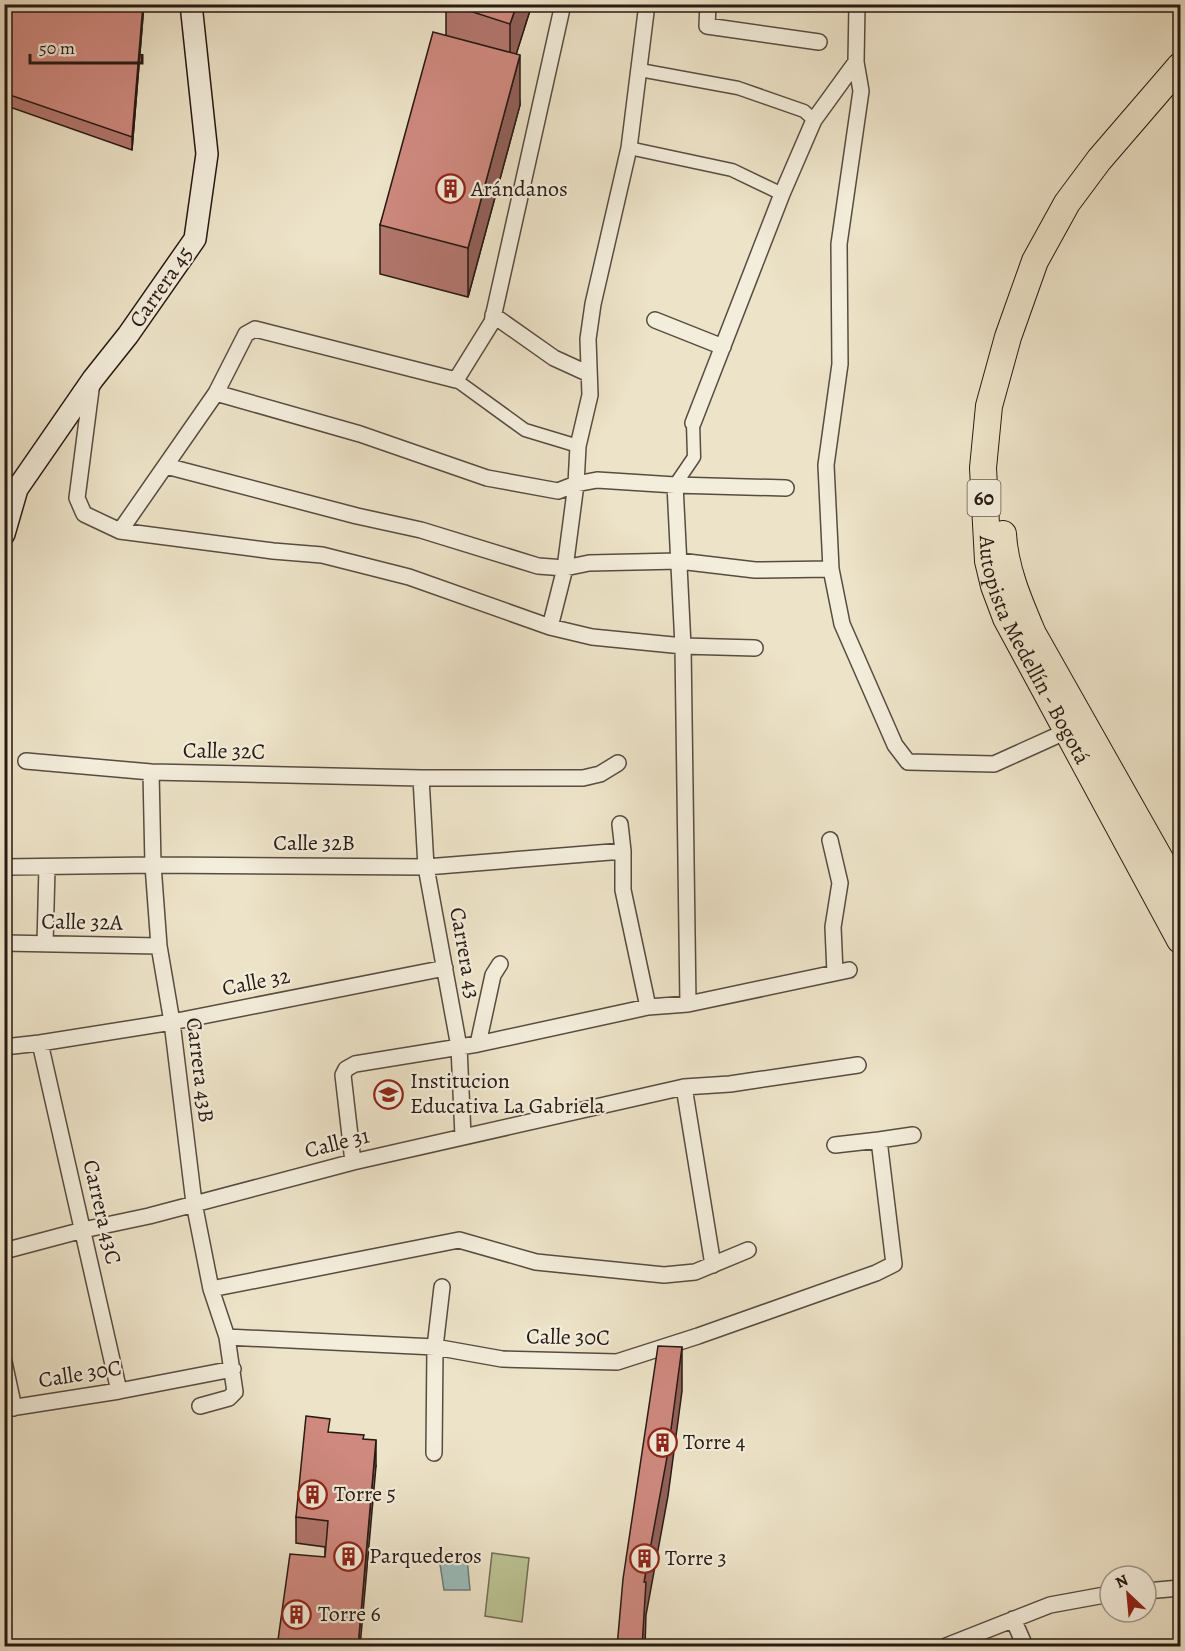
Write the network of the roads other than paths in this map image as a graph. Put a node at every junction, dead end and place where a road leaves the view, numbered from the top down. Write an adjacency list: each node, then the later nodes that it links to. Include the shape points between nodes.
1 (191, 4): 18 (main road, Carrera 45, via 207,154 195,239)
2 (563, 4): 14 (street)
3 (647, 4): 9 (street)
4 (708, 4): 6 (street, via 707,26)
5 (857, 4): 7 (street)
6 (819, 42)
7 (856, 62): 11 (street); 31 (street, via 861,92 839,244 840,364 826,465)
8 (1180, 66): 35 (highway, Autopista Medellín - Bogotá / 60, via 1067,203 1025,286 989,406 983,468 988,561 1006,618)
9 (640, 70): 11 (street, via 738,88 804,111); 12 (street)
10 (1180, 90): 47 (highway, Autopista Medellín - Bogotá / 60, via 1090,197 1062,240 1024,330 1009,389 1000,471 1004,556 1033,634)
11 (814, 120): 13 (street)
12 (628, 148): 13 (street, via 732,170); 17 (street, via 593,304)
13 (782, 194): 16 (street)
14 (493, 315): 17 (street, via 554,358); 19 (street)
15 (655, 320): 16 (street)
16 (723, 347): 21 (street)
17 (589, 374): 22 (street, via 590,395)
18 (93, 379): 27 (street, via 77,498 84,514); 28 (main road, Carrera 45, via 17,489)
19 (456, 380): 20 (street, via 255,329 246,334); 22 (street, via 525,430)
20 (216, 393): 23 (street); 24 (street, via 360,434 487,478 558,491)
21 (693, 423): 25 (street, via 694,458)
22 (578, 446): 24 (street)
23 (166, 466): 27 (street); 30 (street, via 421,530 538,566)
24 (576, 484): 25 (street, via 597,480); 30 (street)
25 (675, 485): 26 (street); 29 (street)
26 (786, 488)
27 (120, 531): 32 (street, via 322,555 409,577)
28 (4, 534)
29 (679, 561): 30 (street, via 589,563); 31 (street, via 755,570); 33 (street)
30 (565, 568): 32 (street)
31 (831, 569): 35 (street, via 842,624 895,745 908,762 994,764)
32 (550, 627): 33 (street, via 592,638)
33 (683, 646): 34 (street); 54 (street)
34 (755, 648)
35 (1067, 731): 48 (highway, Autopista Medellín - Bogotá / 60)
36 (26, 761): 38 (street, Calle 32C)
37 (618, 763): 39 (street, Calle 32C, via 600,774 583,778)
38 (151, 772): 39 (street, Calle 32C); 43 (street, Carrera 43B)
39 (421, 778): 46 (street, Carrera 43)
40 (620, 824): 42 (street)
41 (830, 840): 54 (street, via 840,883 833,927 842,972)
42 (623, 851): 46 (street, Calle 32B); 55 (street, via 623,890)
43 (153, 865): 45 (street, Calle 32B); 46 (street, Calle 32B); 51 (street, Carrera 43B)
44 (4, 867): 45 (street, Calle 32B)
45 (47, 867): 50 (street)
46 (426, 867): 53 (street, Carrera 43)
47 (1180, 894)
48 (1180, 940)
49 (4, 943): 50 (street, Calle 32A)
50 (45, 944): 51 (street, Calle 32A)
51 (159, 946): 56 (street, Carrera 43B)
52 (500, 964): 58 (street, via 493,975)
53 (445, 968): 56 (street, Calle 32); 60 (street, Carrera 43)
54 (688, 1004): 55 (street)
55 (648, 1007): 58 (street)
56 (172, 1022): 57 (street, Calle 32); 68 (street, Carrera 43B)
57 (40, 1043): 59 (street, Calle 32); 69 (street, Carrera 43C)
58 (478, 1044): 60 (street)
59 (4, 1047)
60 (459, 1047): 64 (street, Carrera 43); 67 (street, via 346,1068 343,1075)
61 (858, 1065): 62 (street, Calle 31)
62 (684, 1087): 64 (street, Calle 31); 72 (street)
63 (913, 1135): 65 (street)
64 (463, 1136): 67 (street, Calle 31)
65 (879, 1140): 66 (street); 76 (street, Calle 30C, via 894,1264 876,1273 617,1362 502,1359)
66 (835, 1145)
67 (353, 1162): 68 (street, Calle 31)
68 (194, 1203): 69 (street, Calle 31); 74 (street, Carrera 43B)
69 (83, 1230): 71 (street, Calle 31); 79 (street, Carrera 43C)
70 (748, 1250): 72 (street)
71 (4, 1251)
72 (713, 1265): 74 (street, via 695,1272 664,1275 536,1262 459,1240)
73 (442, 1287): 76 (street)
74 (212, 1289): 75 (street, Carrera 43B)
75 (227, 1337): 76 (street, Calle 30C); 78 (street, Carrera 43B)
76 (435, 1347): 82 (street)
77 (4, 1362): 81 (street)
78 (233, 1369): 79 (street, Calle 30C); 80 (street, Carrera 43B, via 233,1396)
79 (119, 1391): 81 (street, Calle 30C)
80 (200, 1406)
81 (9, 1408)
82 (434, 1453)
83 (1180, 1588): 84 (street)
84 (1158, 1590)
85 (1098, 1596): 86 (street, via 1050,1605)
86 (1013, 1619): 87 (street); 88 (street)
87 (946, 1647)
88 (1024, 1647)

